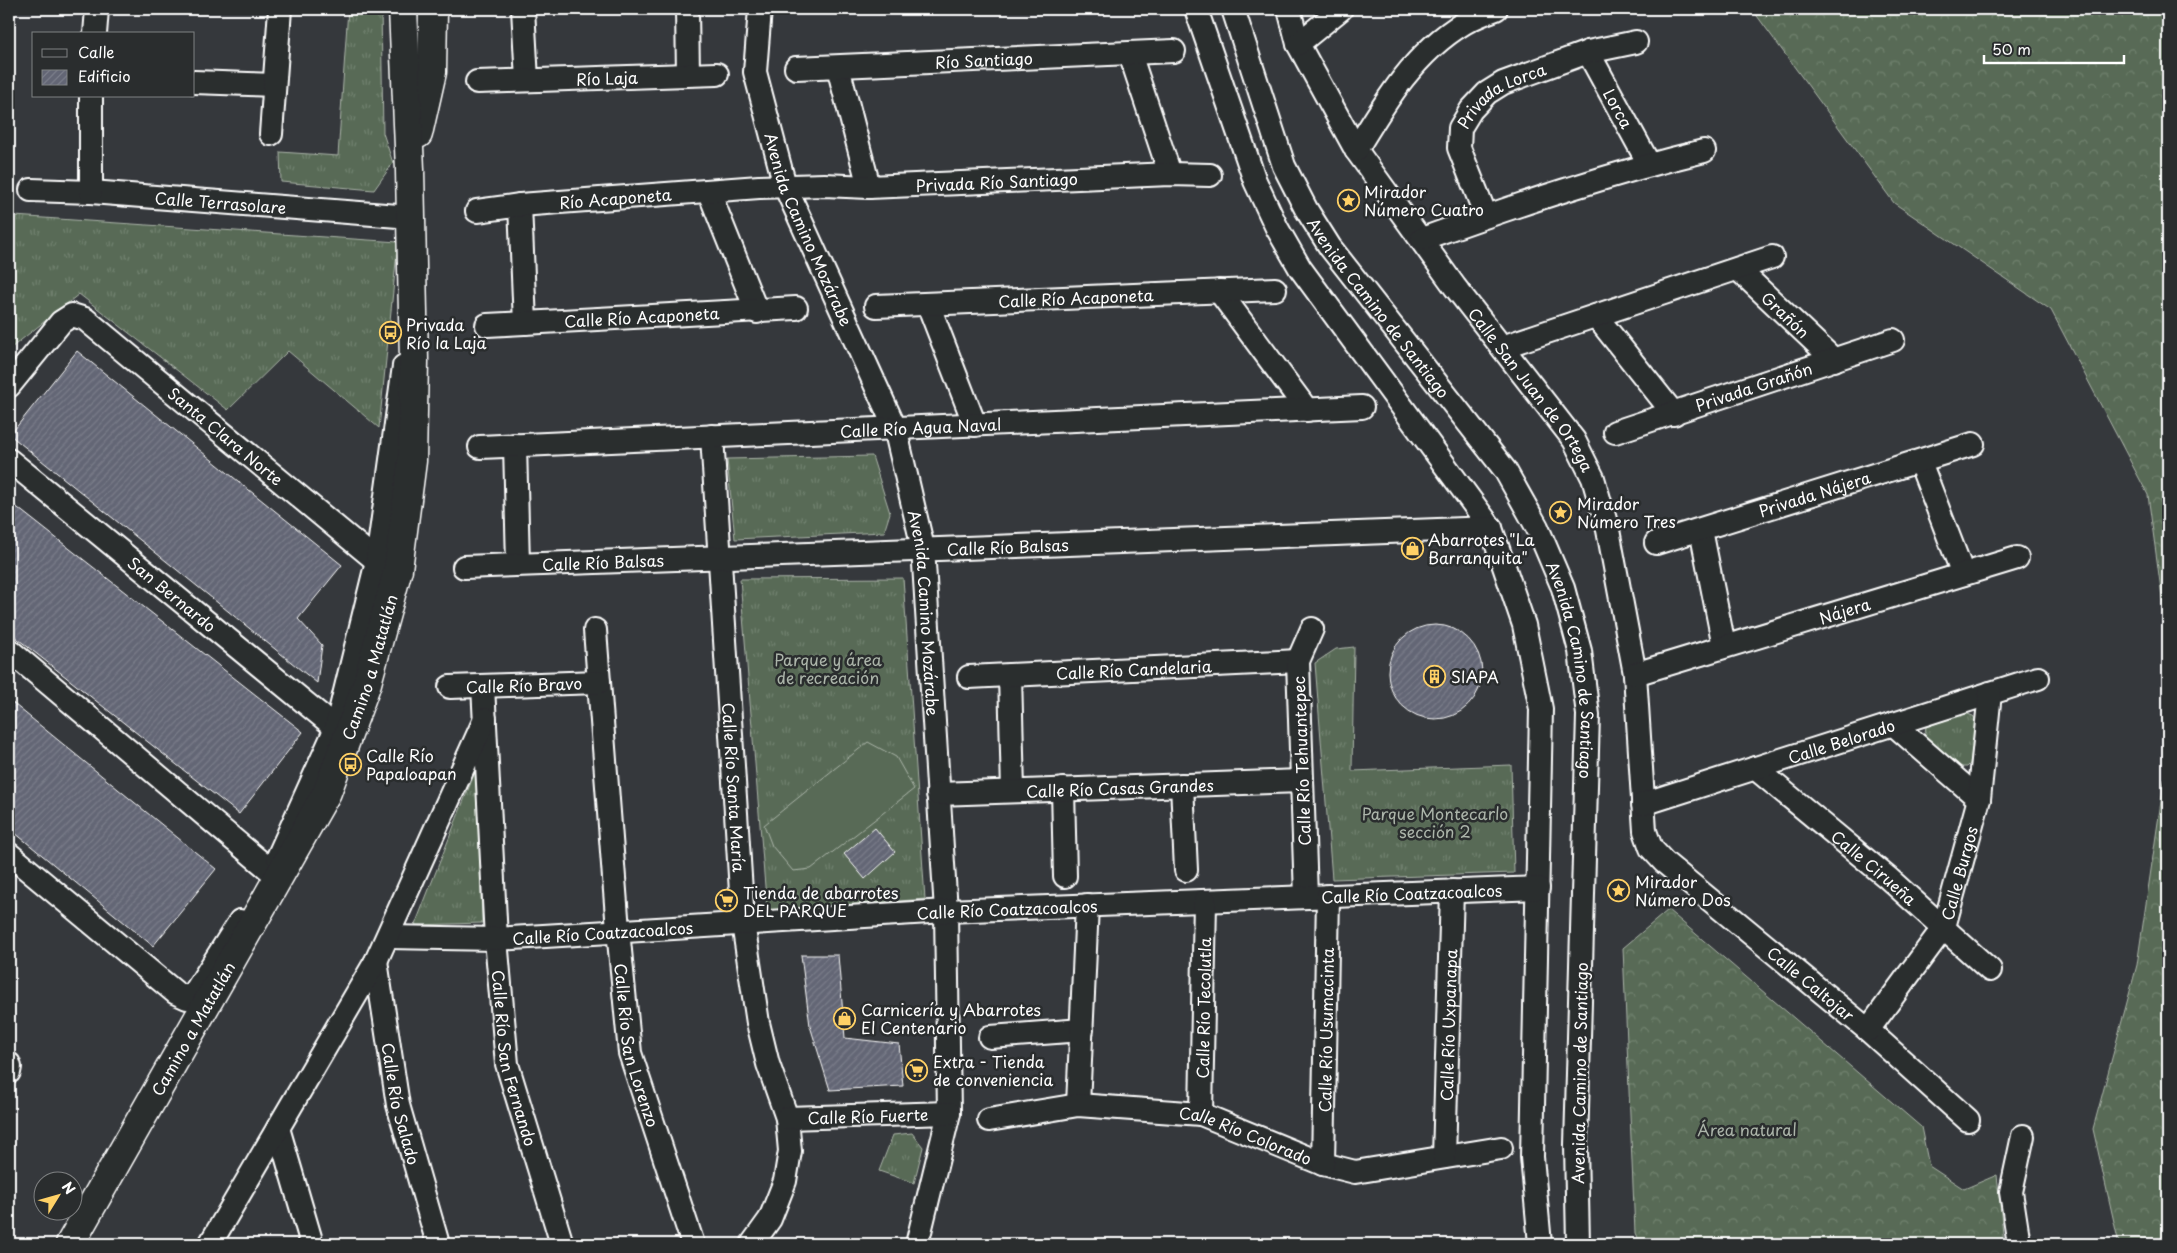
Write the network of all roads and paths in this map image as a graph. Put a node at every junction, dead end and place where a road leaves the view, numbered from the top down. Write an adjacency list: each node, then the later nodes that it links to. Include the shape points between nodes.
1 (97, 9): 13 (street)
2 (280, 9): 26 (street)
3 (403, 9): 32 (street, Camino a Matatlán)
4 (432, 9): 32 (street, Camino a Matatlán, via 432,72)
5 (523, 9): 23 (street)
6 (687, 9): 21 (street)
7 (760, 9): 35 (street, Avenida Camino Mozárabe, via 755,72)
8 (1196, 9): 73 (street, Avenida Camino de Santiago, via 1255,181 1277,228 1300,268)
9 (1233, 9): 150 (street, Avenida Camino de Santiago, via 1284,166 1306,209 1330,247 1505,470 1537,527 1563,588 1580,651 1588,715 1576,1145)
10 (1289, 9): 15 (street, Calle San Juan de Ortega)
11 (1341, 9): 15 (street)
12 (1496, 9): 29 (street, via 1464,23 1410,69 1387,98)
13 (95, 32)
14 (1636, 42): 17 (street, Privada Lorca)
15 (1298, 44): 29 (street, Calle San Juan de Ortega)
16 (1174, 51): 18 (street, Río Santiago)
17 (1588, 52): 31 (street, Lorca); 42 (street, Privada Lorca, via 1503,83 1487,93 1471,110 1460,128 1459,148)
18 (1130, 54): 19 (street, Río Santiago); 33 (street)
19 (838, 67): 20 (street, Río Santiago); 36 (street)
20 (796, 68)
21 (688, 74): 22 (street, Río Laja); 23 (street, Río Laja)
22 (717, 74)
23 (527, 80): 25 (street, Río Laja)
24 (195, 82): 26 (street)
25 (477, 82)
26 (274, 86): 28 (street)
27 (91, 98): 38 (street)
28 (271, 134)
29 (1356, 150): 44 (street, Calle San Juan de Ortega)
30 (1704, 151): 31 (street)
31 (1649, 164): 42 (street)
32 (410, 170): 43 (street, Camino a Matatlán)
33 (1170, 174): 34 (street, Privada Río Santiago); 36 (street, Privada Río Santiago)
34 (1210, 175)
35 (785, 186): 36 (street, Privada Río Santiago); 39 (street, Río Acaponeta); 65 (street, Avenida Camino Mozárabe)
36 (869, 188)
37 (32, 190): 38 (street, Calle Terrasolare)
38 (90, 192): 43 (street, Calle Terrasolare)
39 (709, 192): 40 (street, Río Acaponeta); 53 (street)
40 (520, 205): 41 (street, Río Acaponeta); 55 (street)
41 (477, 212)
42 (1486, 216): 44 (street)
43 (410, 217): 52 (street, Camino a Matatlán)
44 (1422, 239): 58 (street, Calle San Juan de Ortega)
45 (1772, 257): 46 (street)
46 (1738, 269): 54 (street); 59 (street, Grañón)
47 (1275, 289): 48 (street, Calle Río Acaponeta)
48 (1219, 291): 49 (street, Calle Río Acaponeta); 62 (street)
49 (928, 304): 50 (street, Calle Río Acaponeta); 64 (street)
50 (876, 306)
51 (796, 308): 53 (street, Calle Río Acaponeta)
52 (413, 310): 79 (street); 141 (street, Camino a Matatlán, via 412,461 398,569 368,683 327,792)
53 (757, 312): 55 (street, Calle Río Acaponeta)
54 (1596, 316): 58 (street); 63 (street)
55 (525, 323): 56 (street, Calle Río Acaponeta)
56 (487, 325)
57 (1893, 340): 59 (street, Privada Grañón)
58 (1502, 347): 88 (street, Calle San Juan de Ortega, via 1574,440 1593,478 1608,530)
59 (1834, 360): 63 (street, Privada Grañón)
60 (9, 386): 79 (street, Santa Clara Norte, via 61,322 72,315 85,319)
61 (1362, 408): 62 (street, Calle Río Agua Naval)
62 (1307, 410): 64 (street, Calle Río Agua Naval)
63 (1674, 414): 66 (street, Privada Grañón)
64 (975, 425): 65 (street, Calle Río Agua Naval)
65 (895, 428): 67 (street, Calle Río Agua Naval); 76 (street, Avenida Camino Mozárabe)
66 (1615, 432)
67 (712, 436): 69 (street, Calle Río Agua Naval); 77 (street, Calle Río Santa María)
68 (1972, 444): 72 (street, Privada Nájera)
69 (515, 445): 70 (street, Calle Río Agua Naval); 80 (street)
70 (480, 447)
71 (9, 460): 98 (street, San Bernardo)
72 (1920, 462): 74 (street, Privada Nájera); 82 (street)
73 (1491, 528): 76 (street, Calle Río Balsas); 112 (street, Avenida Camino de Santiago, via 1524,625 1541,709)
74 (1701, 530): 75 (street, Privada Nájera); 85 (street)
75 (1656, 543)
76 (923, 548): 77 (street, Calle Río Balsas); 104 (street, Avenida Camino Mozárabe)
77 (720, 556): 80 (street, Calle Río Balsas); 118 (street, Calle Río Santa María)
78 (2017, 558): 82 (street, Nájera)
79 (377, 561): 98 (street)
80 (518, 564): 81 (street, Calle Río Balsas)
81 (464, 567)
82 (1963, 574): 85 (street, Nájera)
83 (1312, 628): 87 (street, Calle Río Tehuantepec)
84 (595, 630): 92 (street, Calle Río San Lorenzo)
85 (1724, 646): 88 (street, Nájera)
86 (9, 650): 110 (street)
87 (1298, 661): 89 (street, Calle Río Candelaria); 100 (street, Calle Río Tehuantepec)
88 (1635, 674): 106 (street, Calle San Juan de Ortega)
89 (1010, 675): 90 (street, Calle Río Candelaria); 103 (street)
90 (970, 677)
91 (2038, 678): 95 (street, Calle Belorado)
92 (599, 682): 93 (street, Calle Río Bravo); 120 (street, Calle Río San Lorenzo)
93 (483, 686): 94 (street, Calle Río Bravo); 96 (street, Calle Río San Fernando)
94 (450, 687)
95 (1990, 693): 97 (street, Calle Belorado); 105 (street, Calle Burgos)
96 (485, 719): 121 (street); 122 (street, Calle Río San Fernando)
97 (1893, 724): 99 (street, Calle Belorado); 105 (street)
98 (336, 728): 110 (street)
99 (1755, 768): 106 (street, Calle Belorado); 119 (street, Calle Cirueña)
100 (1302, 781): 101 (street, Calle Río Casas Grandes); 114 (street, Calle Río Tehuantepec)
101 (1182, 785): 102 (street, Calle Río Casas Grandes); 109 (street)
102 (1063, 789): 103 (street, Calle Río Casas Grandes); 111 (street)
103 (1012, 791): 104 (street, Calle Río Casas Grandes)
104 (938, 794): 117 (street, Avenida Camino Mozárabe)
105 (1979, 799): 119 (street, Calle Burgos)
106 (1643, 804): 107 (street, Calle San Juan de Ortega, via 1645,831)
107 (1652, 848): 126 (street, Calle Caltojar, via 1664,862)
108 (9, 854): 110 (street, via 176,993 187,998 195,992)
109 (1186, 870)
110 (271, 871)
111 (1065, 876)
112 (1538, 888): 113 (street, Calle Río Coatzacoalcos); 149 (street, Avenida Camino de Santiago, via 1532,1157)
113 (1452, 891): 114 (street, Calle Río Coatzacoalcos); 139 (street, Calle Río Uxpanapa)
114 (1317, 896): 115 (street, Calle Río Coatzacoalcos); 140 (street, Calle Río Usumacinta)
115 (1205, 901): 116 (street, Calle Río Coatzacoalcos); 132 (street, Calle Río Tecolutla)
116 (1087, 906): 117 (street, Calle Río Coatzacoalcos); 125 (street)
117 (946, 911): 118 (street, Calle Río Coatzacoalcos); 131 (street, Avenida Camino Mozárabe)
118 (743, 923): 120 (street, Calle Río Coatzacoalcos); 133 (street, Calle Río Santa María, via 758,1023)
119 (1944, 926): 124 (street, Calle Cirueña); 126 (street, Calle Burgos)
120 (618, 930): 122 (street, Calle Río Coatzacoalcos); 146 (street, Calle Río San Lorenzo, via 630,1053)
121 (388, 937): 122 (street, Calle Río Coatzacoalcos); 123 (street)
122 (496, 939): 145 (street, Calle Río San Fernando, via 506,1064)
123 (376, 961): 136 (street); 144 (street, Calle Río Salado, via 398,1105)
124 (1990, 970)
125 (1082, 1030): 127 (street); 130 (street)
126 (1868, 1030): 135 (street, Calle Caltojar)
127 (990, 1037)
128 (9, 1064): 129 (street)
129 (9, 1072)
130 (1078, 1105): 132 (street, Calle Río Colorado); 134 (street, Calle Río Colorado)
131 (949, 1113): 133 (street, Calle Río Fuerte); 148 (street, Avenida Camino Mozárabe)
132 (1201, 1114): 140 (street, Calle Río Colorado)
133 (787, 1118): 147 (street, Calle Río Santa María, via 790,1152 785,1182 770,1219)
134 (989, 1120)
135 (1968, 1120)
136 (278, 1128): 142 (street); 143 (street)
137 (2023, 1136): 151 (street, via 2011,1192)
138 (1501, 1148): 139 (street, Calle Río Colorado)
139 (1444, 1157): 140 (street, Calle Río Colorado, via 1354,1172)
140 (1323, 1164)
141 (70, 1244)
142 (210, 1244)
143 (312, 1244)
144 (438, 1244)
145 (562, 1244)
146 (693, 1244)
147 (752, 1244)
148 (917, 1244)
149 (1540, 1244)
150 (1578, 1244)
151 (2019, 1244)

